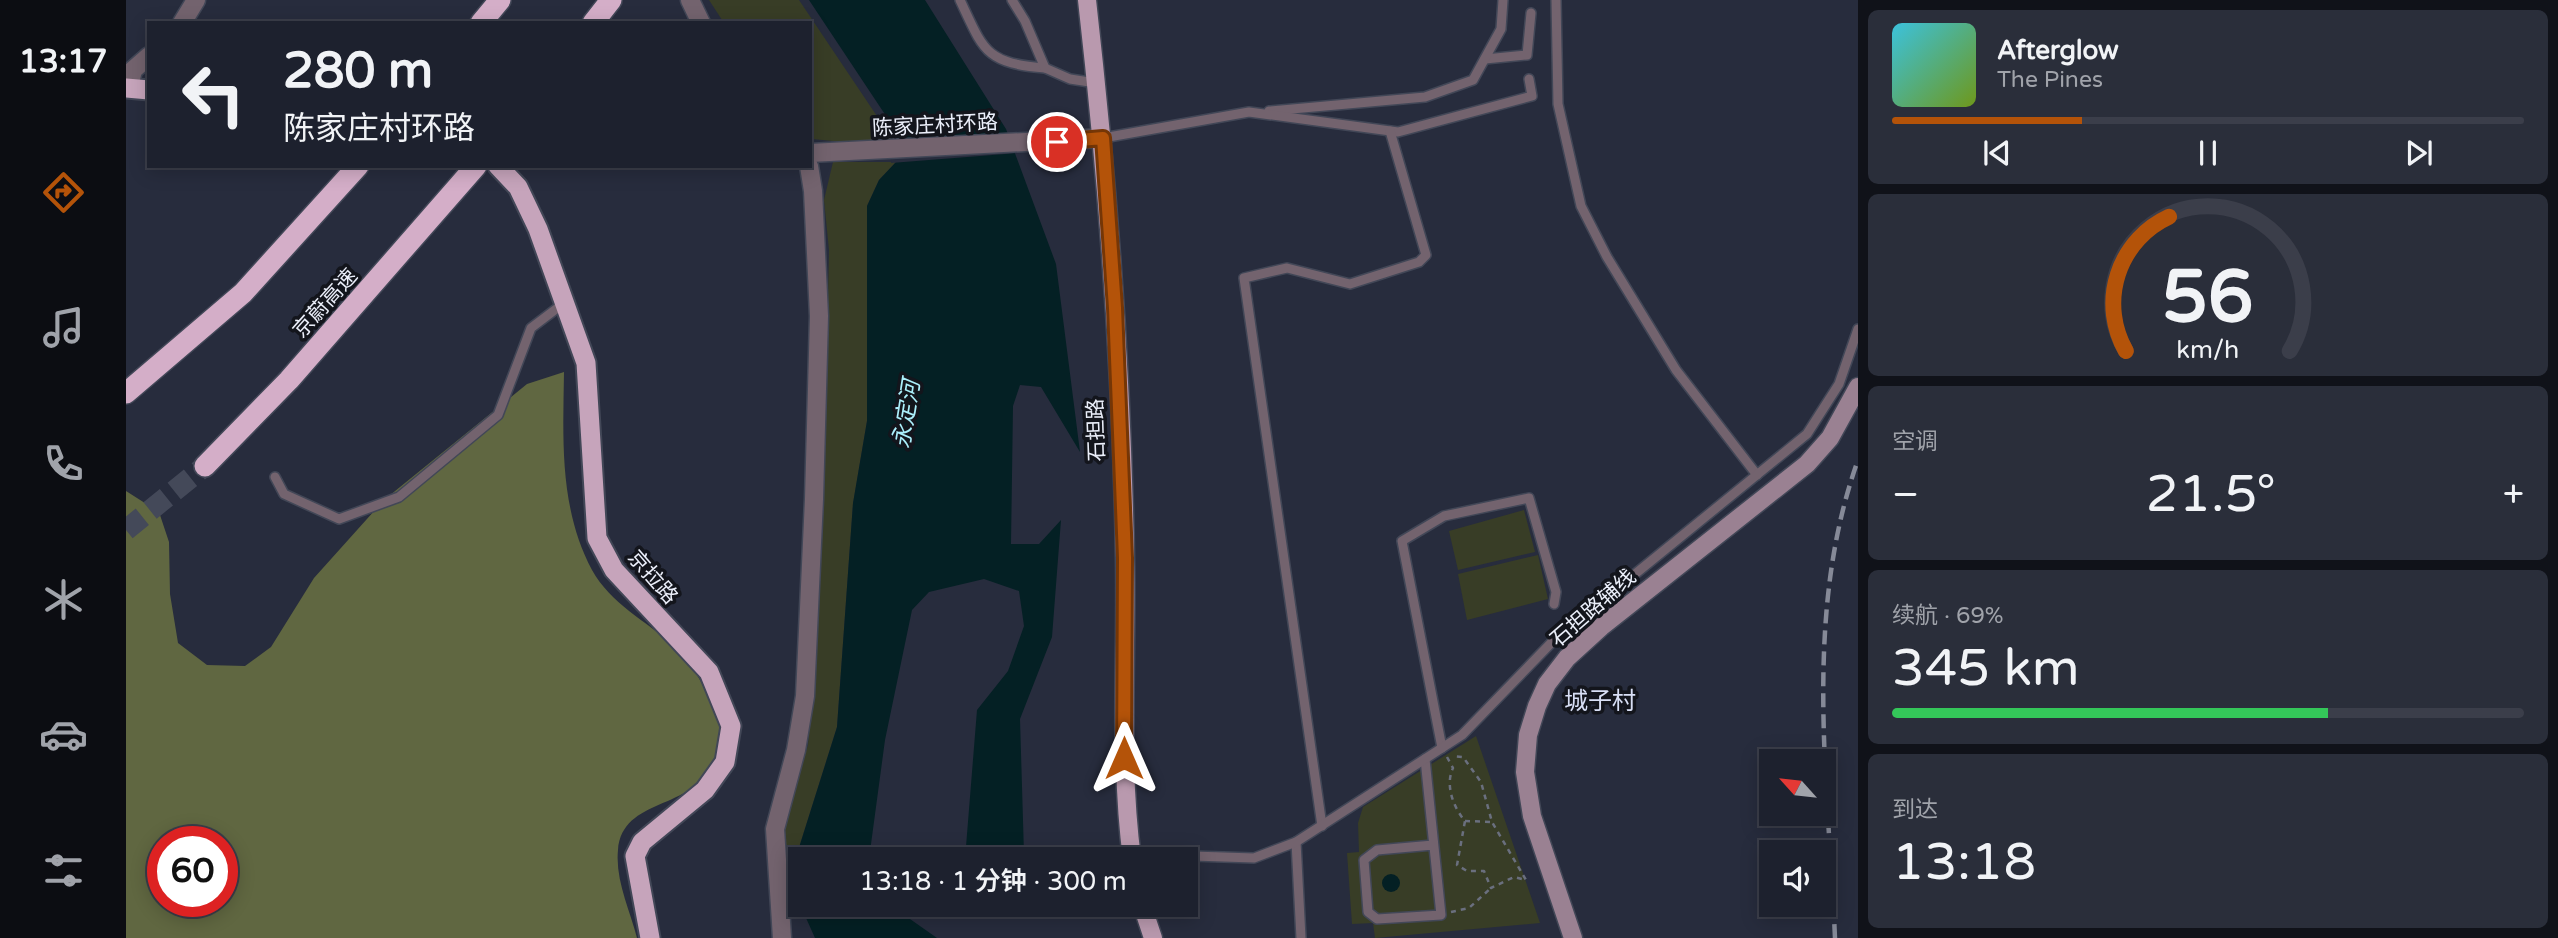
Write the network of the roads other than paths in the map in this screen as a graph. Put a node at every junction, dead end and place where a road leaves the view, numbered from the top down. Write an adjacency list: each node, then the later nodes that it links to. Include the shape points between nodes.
1 (196, 0): 11 (street)
2 (500, 0): 12 (highway)
3 (611, 0): 13 (highway)
4 (690, 0): 14 (street)
5 (960, 0): 17 (lane, via 981,45 1009,65)
6 (1012, 0): 17 (lane)
7 (1087, 0): 19 (main road, 石担路)
8 (1503, 0): 16 (lane, via 1501,29)
9 (1556, 0): 34 (lane, via 1558,104 1581,206 1676,370)
10 (1531, 12): 16 (lane, via 1527,55)
11 (183, 21)
12 (483, 21)
13 (595, 21)
14 (701, 21)
15 (147, 58): 20 (street, via 133,70)
16 (1485, 59): 21 (lane, via 1473,80 1425,97)
17 (1045, 68): 19 (lane)
18 (1529, 79): 22 (lane, via 1532,96)
19 (1096, 83): 23 (main road, 石担路)
20 (135, 89)
21 (1249, 112): 22 (lane); 23 (lane)
22 (1390, 131): 39 (lane, via 1426,255 1419,262 1350,284 1287,268 1244,278)
23 (1103, 138): 24 (street, 陈家庄村环路); 42 (main road, 石担路, via 1115,308 1124,544 1124,758)
24 (812, 153)
25 (356, 168): 32 (highway, via 243,293)
26 (474, 168): 33 (highway, 京蔚高速, via 289,380)
27 (500, 168): 29 (highway, 京拉路, via 518,187 538,229)
28 (808, 168): 46 (street, via 819,316 814,499 805,696 775,829)
29 (564, 303): 35 (lane, via 531,328 498,415 399,497 339,519 285,494); 45 (highway, 京拉路, via 586,363 597,538 614,570 709,672 731,726 725,762 705,790 642,842 635,856)
30 (1858, 328): 34 (lane, via 1839,384 1807,434)
31 (1858, 387): 49 (main road, 石担路辅线, via 1830,438 1807,464 1601,627 1547,684 1528,735 1525,772 1532,816)
32 (126, 393)
33 (205, 466)
34 (1757, 475): 37 (lane, via 1554,640)
35 (275, 477)
36 (1554, 604): 37 (lane, via 1556,592 1529,498 1444,516 1402,541)
37 (1444, 752): 38 (lane)
38 (1425, 759): 39 (lane); 41 (lane)
39 (1322, 826): 40 (lane)
40 (1296, 842): 43 (lane, via 1254,858); 48 (lane)
41 (1433, 845): 41 (lane, via 1441,915 1377,919 1368,912 1364,860 1377,850)
42 (1130, 847)
43 (1198, 858)
44 (1146, 917): 47 (main road)
45 (650, 938)
46 (782, 938)
47 (1153, 938)
48 (1301, 938)
49 (1573, 938)

